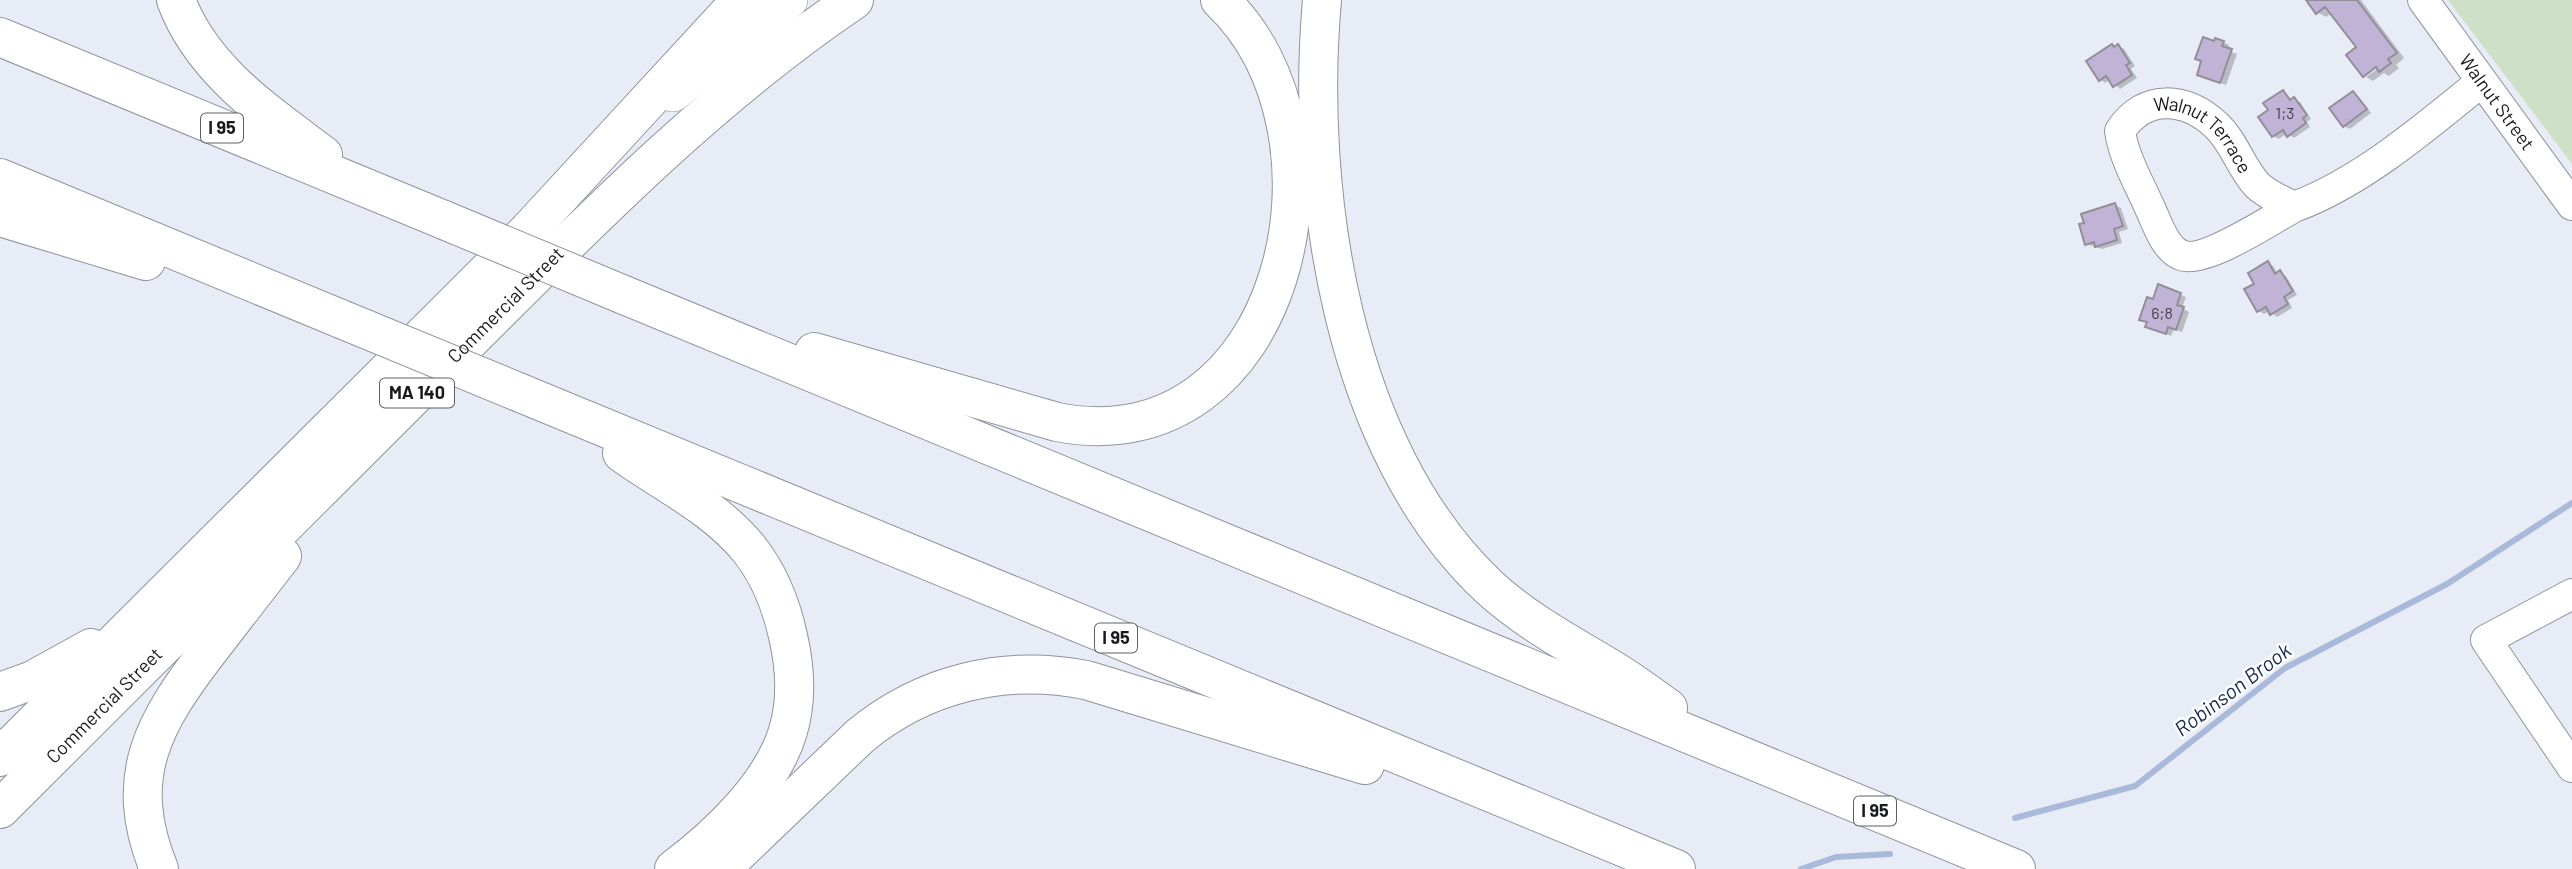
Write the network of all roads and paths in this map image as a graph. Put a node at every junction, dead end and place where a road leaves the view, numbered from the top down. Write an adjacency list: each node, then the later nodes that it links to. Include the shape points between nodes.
1 (176, 0): 11 (highway, via 194,38 226,76)
2 (741, 0): 15 (highway)
3 (789, 0): 15 (main road, Commercial Street / MA 140, via 668,97)
4 (854, 0): 19 (highway, Commercial Street / MA 140, via 776,56 664,150)
5 (1220, 0): 17 (highway, via 1257,45 1275,84 1289,142 1292,205 1282,265 1259,322 1226,370 1187,403 1141,422 1080,426 840,358)
6 (1322, 0): 23 (highway, via 1319,126 1333,255 1362,374 1410,487 1445,539 1506,601)
7 (2423, 0): 9 (street, Walnut Street)
8 (0, 37): 11 (highway, I 95)
9 (2481, 82): 12 (street, Walnut Street); 13 (street, Walnut Terrace, via 2423,129 2336,188)
10 (0, 178): 16 (highway, I 95)
11 (363, 187): 17 (highway, I 95, bridge)
12 (2572, 205)
13 (2294, 207): 13 (street, Walnut Terrace, via 2197,258 2181,255 2167,243 2123,150 2120,131 2144,107 2165,102 2185,105 2218,127 2257,186)
14 (0, 217): 16 (highway, via 128,257)
15 (529, 230): 20 (highway, Commercial Street / MA 140)
16 (270, 289): 18 (highway, I 95, bridge)
17 (690, 322): 23 (highway, I 95)
18 (540, 401): 26 (highway, I 95); 29 (highway, via 681,492 734,533 768,578 786,628 793,699 782,748 736,813)
19 (378, 432): 27 (highway, Commercial Street / MA 140); 28 (highway, via 165,710 151,743 143,788 148,839)
20 (171, 587): 22 (highway, via 114,634 33,680); 24 (highway, Commercial Street / MA 140)
21 (2572, 594): 25 (street, via 2486,640)
22 (0, 692)
23 (1734, 752): 32 (highway, I 95)
24 (0, 757)
25 (2572, 767)
26 (1519, 804): 30 (highway, via 1357,763 1086,680 1010,675 939,690 881,720); 31 (highway, I 95)
27 (0, 809)
28 (159, 869)
29 (674, 869)
30 (720, 869)
31 (1675, 869)
32 (2016, 869)

